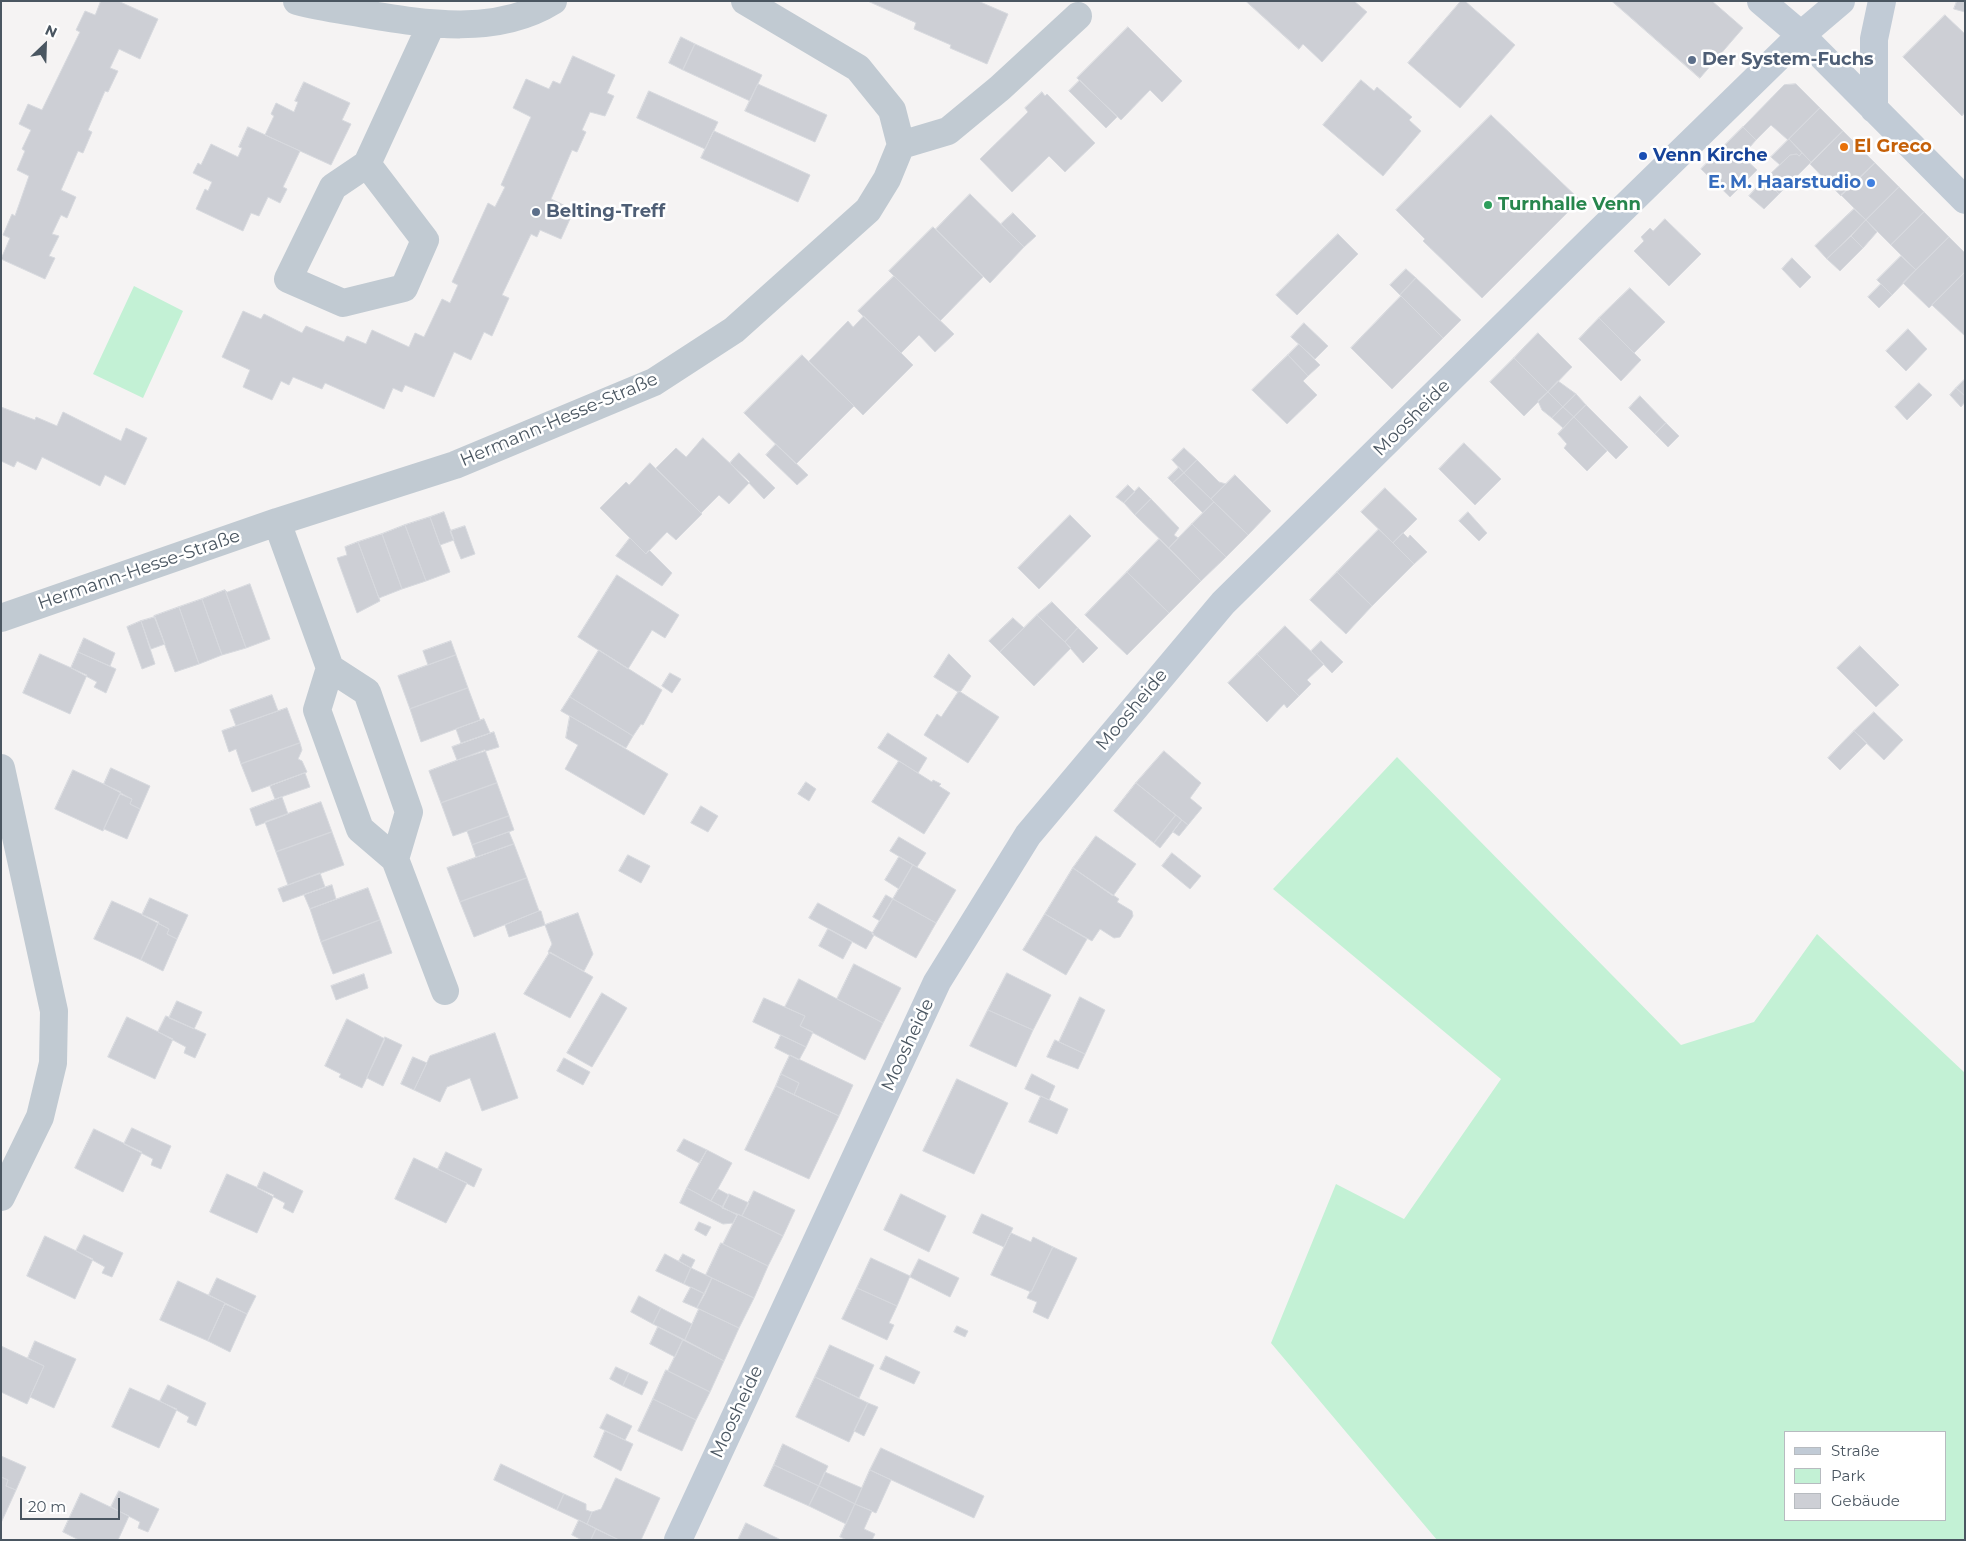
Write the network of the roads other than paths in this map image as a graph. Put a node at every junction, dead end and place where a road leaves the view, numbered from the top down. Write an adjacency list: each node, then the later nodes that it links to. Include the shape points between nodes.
1 (297, 1): 8 (street)
2 (553, 1): 8 (street, via 513,18)
3 (745, 1): 11 (street, via 858,68 892,110)
4 (1761, 1): 9 (street)
5 (1840, 1): 9 (street, Moosheide)
6 (1882, 1): 10 (street, via 1874,39)
7 (1078, 16): 11 (street, via 948,131)
8 (431, 25): 12 (street)
9 (1801, 35): 10 (street); 21 (street, Moosheide, via 1223,603 1028,835 937,982)
10 (1874, 109): 13 (street)
11 (901, 145): 14 (street, Hermann-Hesse-Straße, via 887,179 868,210 734,330 654,382 455,465)
12 (367, 164): 12 (street, via 333,187 288,279 343,303 404,288 425,240)
13 (1965, 200)
14 (277, 522): 15 (street, Hermann-Hesse-Straße); 16 (street)
15 (1, 618)
16 (330, 668): 18 (street, via 317,710 360,829); 18 (street, via 367,692 409,812)
17 (1, 768): 20 (street, via 54,1011 53,1064 40,1117)
18 (395, 859): 19 (street)
19 (444, 990)
20 (1, 1198)
21 (678, 1540)

